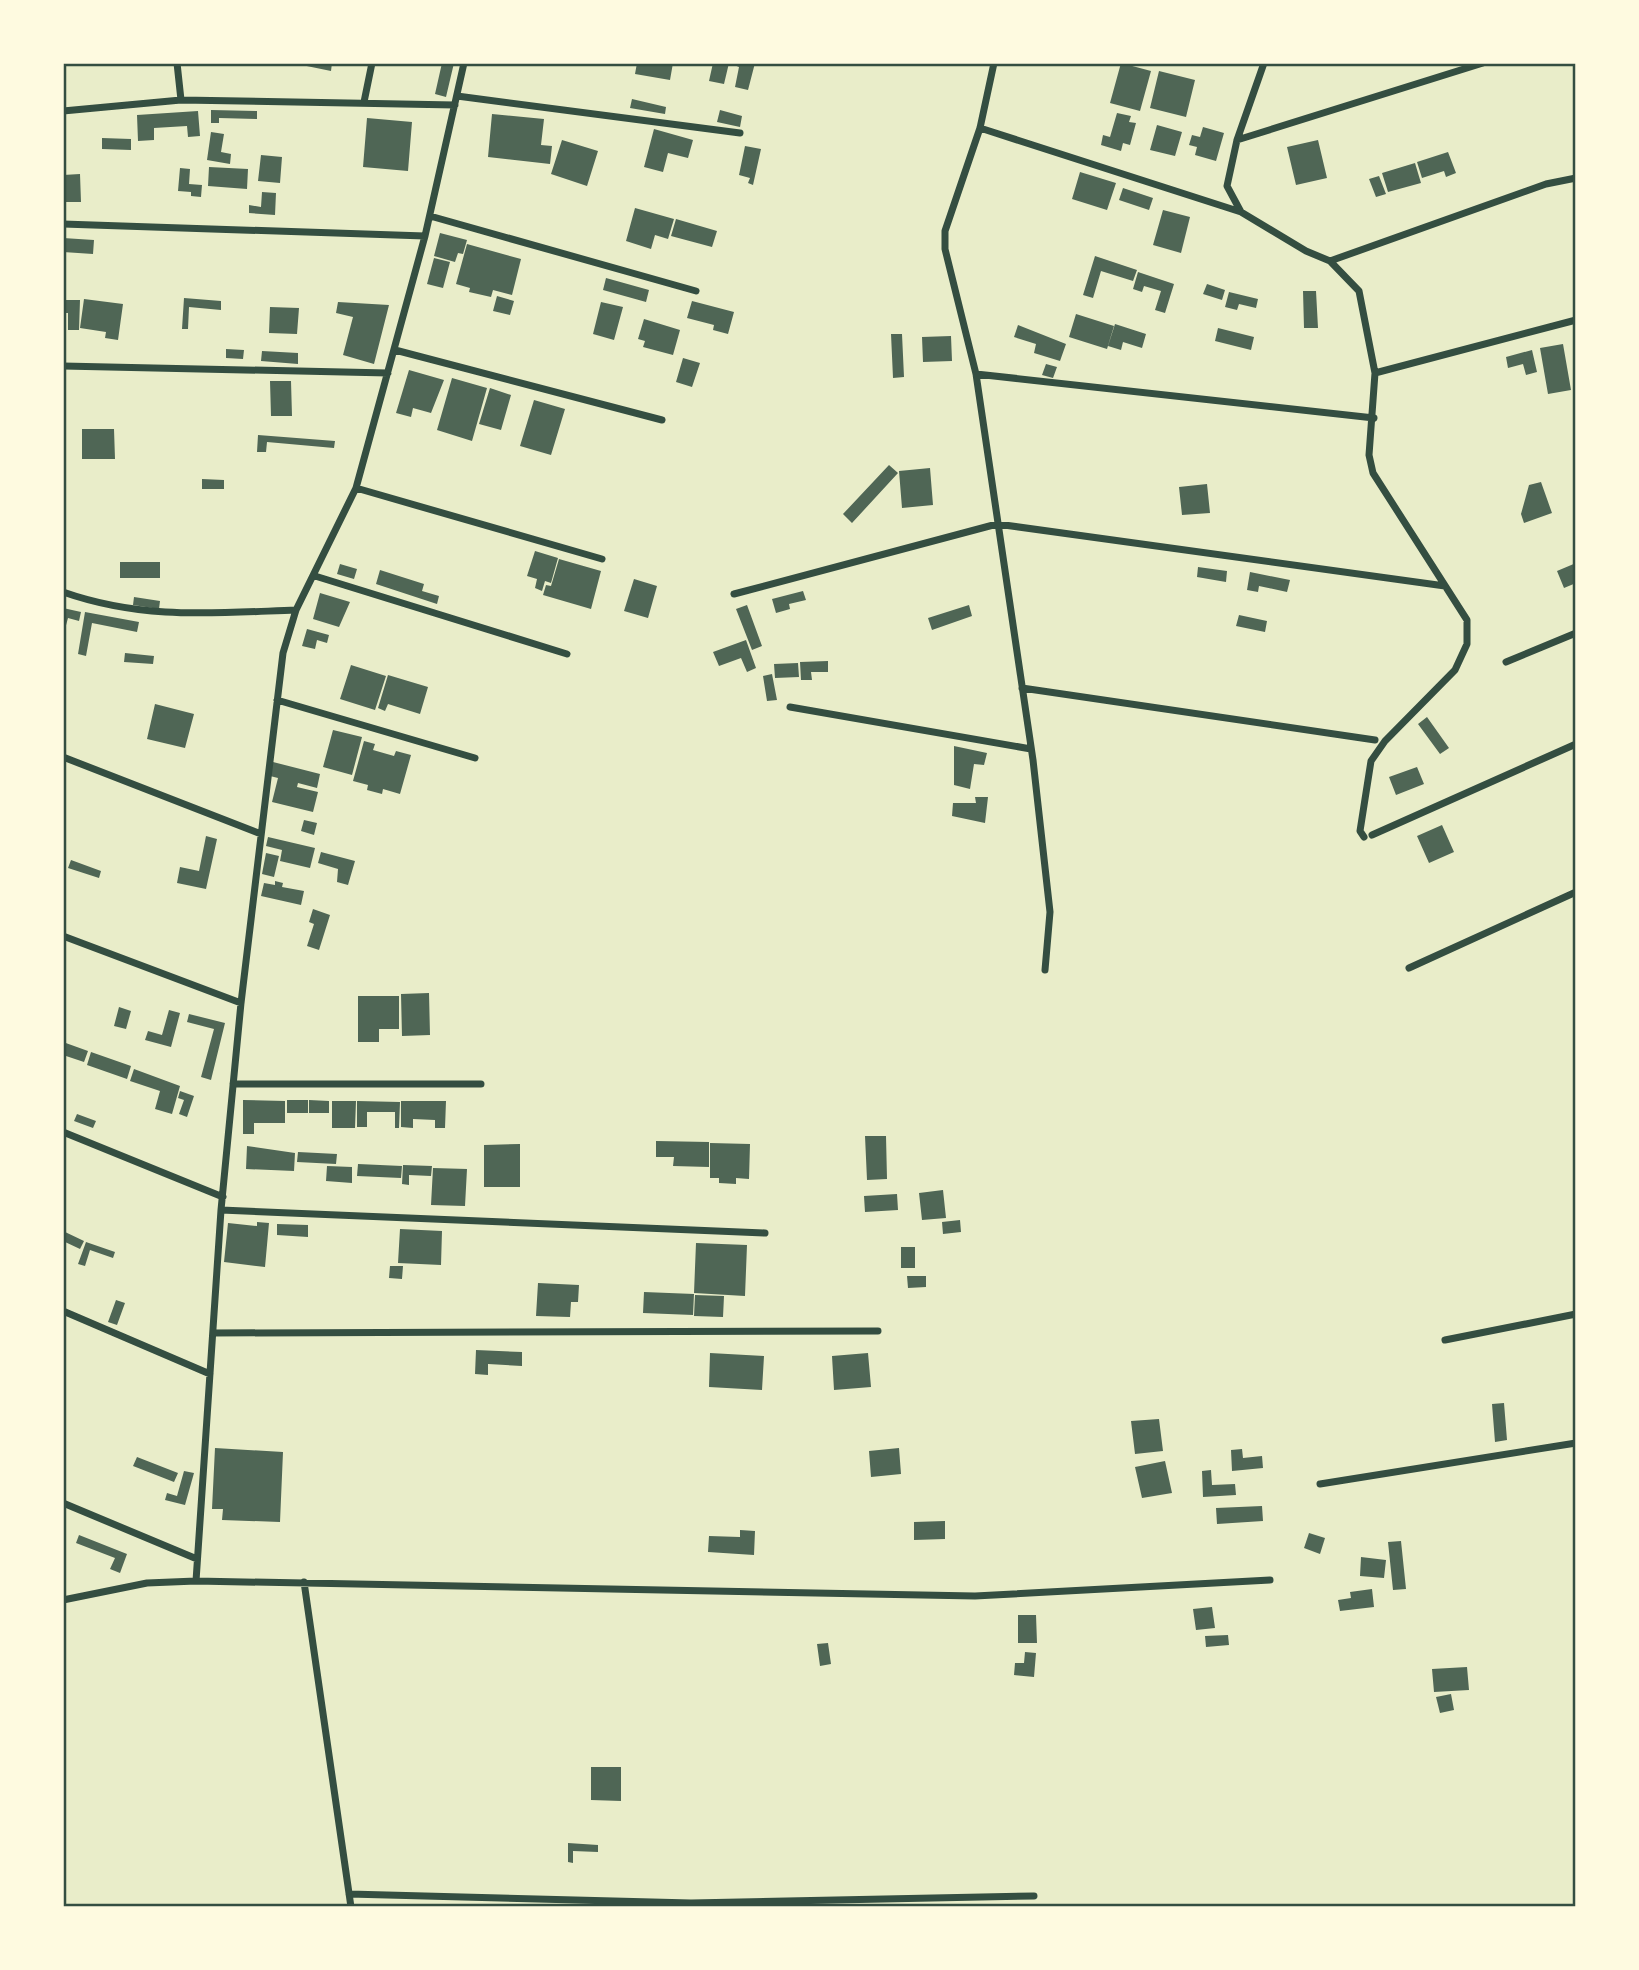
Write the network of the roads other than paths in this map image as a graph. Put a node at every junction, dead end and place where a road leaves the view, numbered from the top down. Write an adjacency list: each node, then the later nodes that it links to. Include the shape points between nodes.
1 (177, 63): 8 (street)
2 (372, 63): 9 (street)
3 (464, 63): 7 (street)
4 (994, 63): 12 (street)
5 (1264, 63): 14 (street)
6 (1483, 63): 14 (street)
7 (457, 96): 10 (street); 13 (street)
8 (181, 100): 9 (street); 11 (street)
9 (364, 102): 10 (street)
10 (455, 105): 17 (street)
11 (63, 111)
12 (980, 128): 16 (street); 27 (street, via 945,231 945,249)
13 (740, 133)
14 (1237, 140): 16 (street, via 1227,186)
15 (1576, 178): 20 (street, via 1546,184)
16 (1241, 212): 20 (street)
17 (430, 216): 19 (street); 21 (street)
18 (63, 224): 19 (street)
19 (425, 236): 23 (street)
20 (1331, 261): 26 (street, via 1359,291)
21 (696, 291)
22 (1576, 320): 26 (street)
23 (395, 350): 25 (street); 29 (street)
24 (63, 366): 25 (street)
25 (388, 373): 30 (street)
26 (1376, 373): 28 (street)
27 (976, 374): 28 (street); 31 (street)
28 (1374, 418): 34 (street, via 1369,455 1373,473)
29 (662, 420)
30 (356, 488): 32 (street); 33 (street)
31 (997, 524): 34 (street); 36 (street); 41 (street)
32 (602, 559)
33 (315, 576): 37 (street); 39 (street)
34 (1445, 586): 45 (street, via 1467,620 1467,644 1455,670 1371,761 1360,831 1368,836)
35 (63, 592): 37 (street, via 99,605 164,614)
36 (734, 594)
37 (296, 610): 42 (street, via 283,653)
38 (1576, 633): 40 (street)
39 (567, 654)
40 (1506, 662)
41 (1022, 688): 44 (street); 46 (street)
42 (277, 699): 48 (street); 49 (street)
43 (790, 707): 46 (street)
44 (1375, 740)
45 (1576, 744)
46 (1031, 749): 53 (street, via 1050,912)
47 (63, 757): 49 (street)
48 (475, 758)
49 (261, 834): 54 (street)
50 (1576, 892): 52 (street)
51 (63, 936): 54 (street)
52 (1409, 968)
53 (1045, 971)
54 (241, 1003): 55 (street)
55 (233, 1084): 56 (street); 58 (street)
56 (481, 1084)
57 (63, 1132): 58 (street)
58 (223, 1197): 59 (street)
59 (221, 1210): 60 (street); 64 (street)
60 (765, 1233)
61 (63, 1311): 66 (street)
62 (1576, 1314): 65 (street)
63 (878, 1331): 64 (street)
64 (213, 1333): 66 (street)
65 (1445, 1340)
66 (210, 1374): 70 (street)
67 (1576, 1443): 68 (street)
68 (1320, 1485)
69 (63, 1503): 70 (street)
70 (197, 1559): 72 (street)
71 (1270, 1580): 73 (street, via 975,1596)
72 (196, 1581): 73 (street); 74 (street, via 147,1583)
73 (304, 1582): 75 (street)
74 (63, 1600)
75 (349, 1894): 76 (street, via 691,1903); 77 (street)
76 (1034, 1896)
77 (351, 1907)

